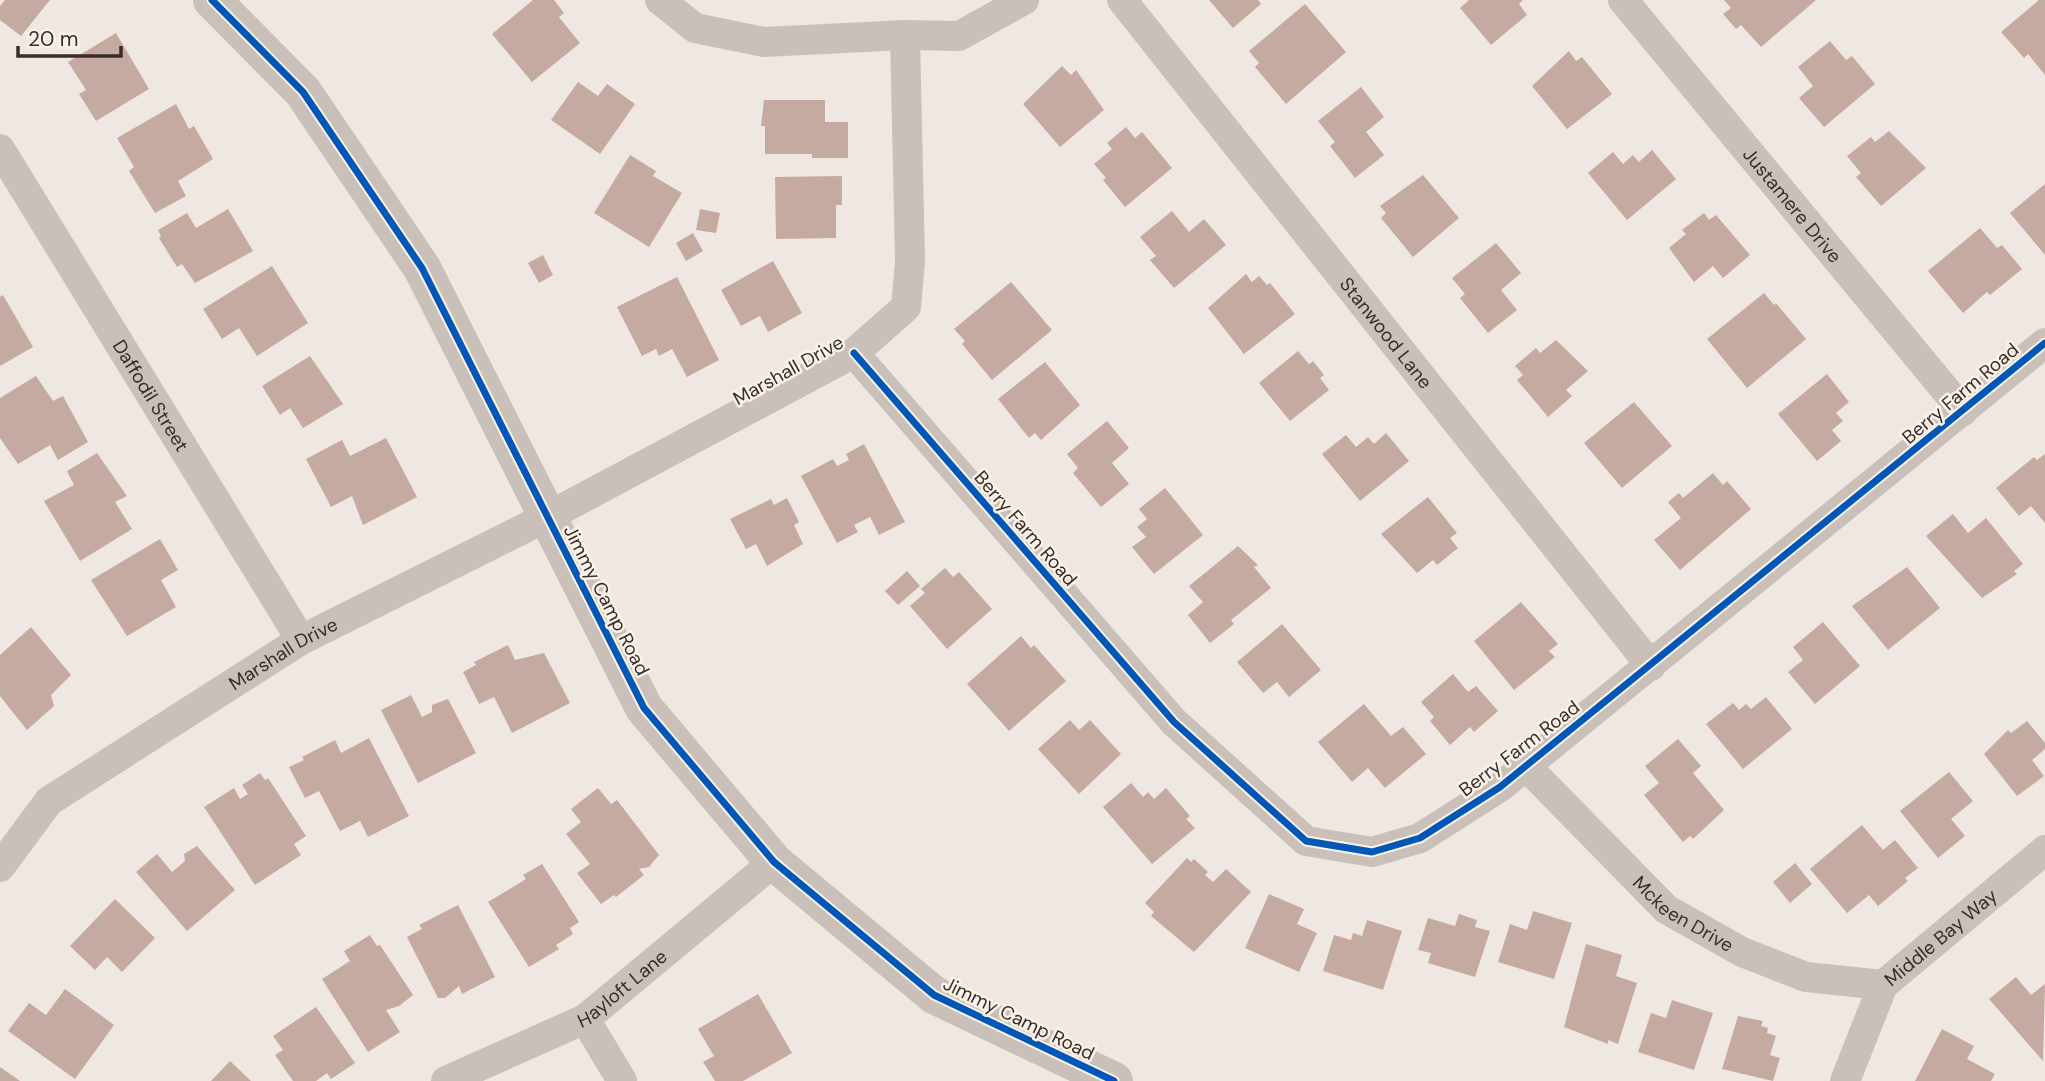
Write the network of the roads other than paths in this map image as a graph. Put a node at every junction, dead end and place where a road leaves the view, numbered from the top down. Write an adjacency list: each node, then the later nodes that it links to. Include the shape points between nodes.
1 (212, 0): 11 (street, Jimmy Camp Road, via 303,92 422,268)
2 (660, 0): 6 (street, via 695,28 764,42)
3 (1024, 0): 6 (street, via 959,36)
4 (1122, 0): 13 (street, Stanwood Lane)
5 (1623, 0): 10 (street, Justamere Drive)
6 (905, 35): 9 (street, Marshall Drive, via 910,262 906,307)
7 (0, 149): 12 (street, Daffodil Street)
8 (2045, 343): 10 (street, Berry Farm Road)
9 (854, 354): 11 (street, Marshall Drive); 14 (street, Berry Farm Road, via 1174,722 1306,841 1372,852 1420,838)
10 (1963, 411): 13 (street, Berry Farm Road)
11 (547, 517): 12 (street, Marshall Drive); 16 (street, Jimmy Camp Road, via 644,708)
12 (301, 640): 17 (street, Marshall Drive, via 49,801)
13 (1651, 666): 14 (street, Berry Farm Road)
14 (1526, 766): 18 (street, Mckeen Drive, via 1666,909 1742,952 1806,976)
15 (2045, 850): 18 (street, Middle Bay Way)
16 (774, 862): 19 (street, Hayloft Lane); 22 (street, Jimmy Camp Road, via 934,995)
17 (0, 867)
18 (1883, 985): 23 (street, Middle Bay Way)
19 (585, 1018): 20 (street, Hayloft Lane); 21 (street)
20 (446, 1081)
21 (622, 1081)
22 (1114, 1081)
23 (1845, 1081)

